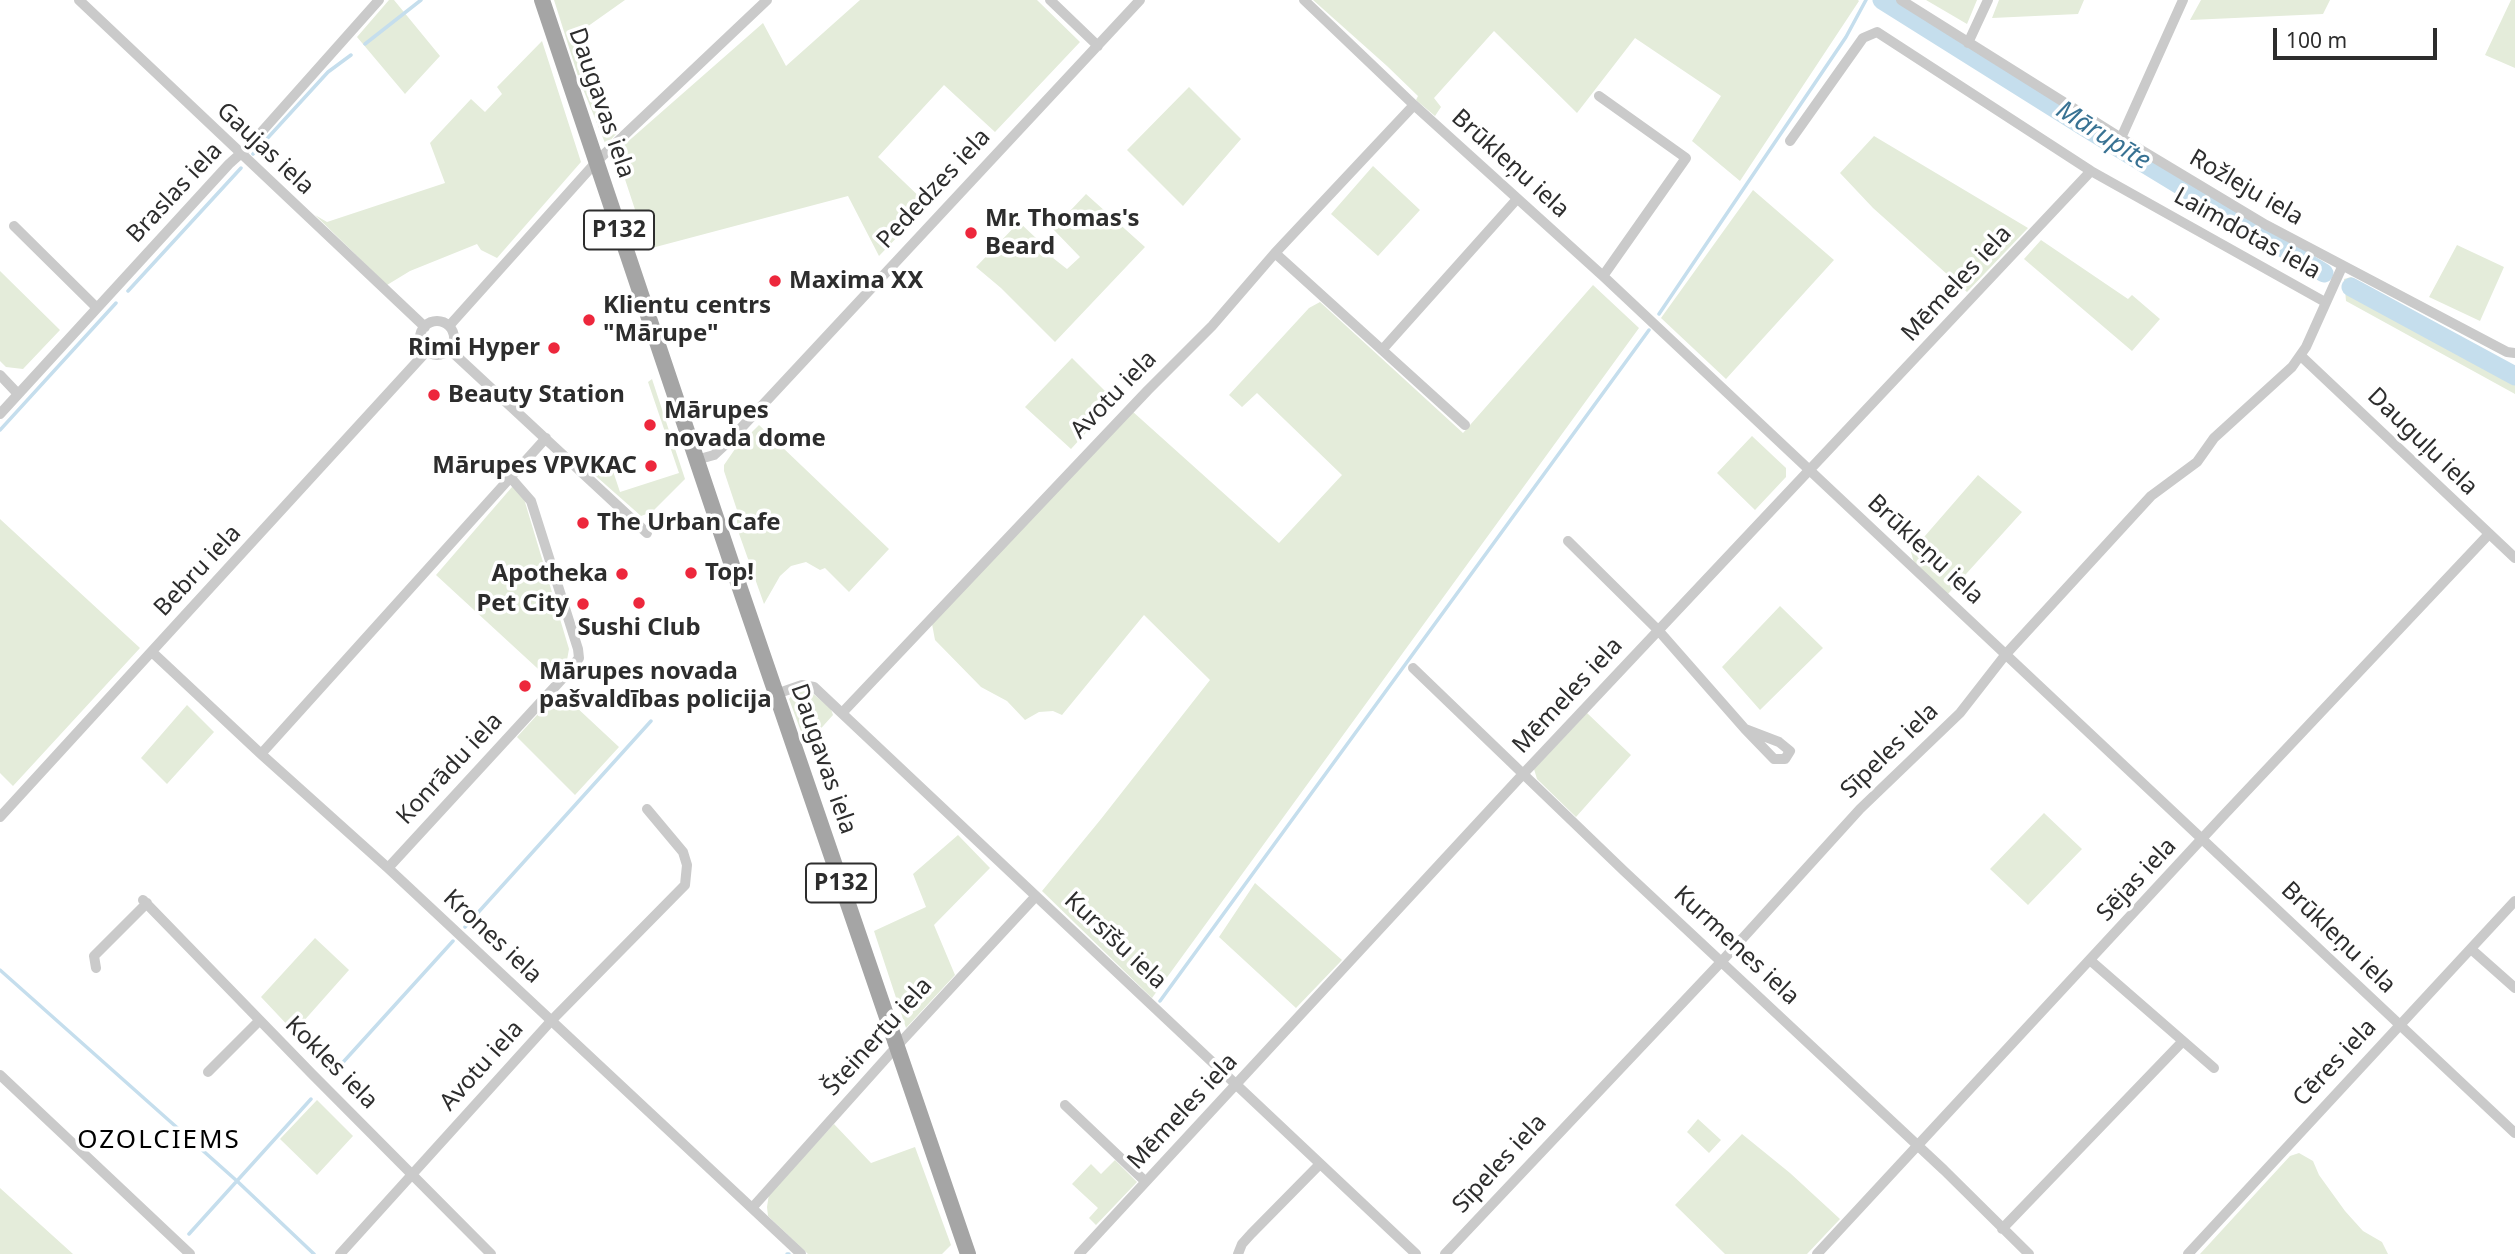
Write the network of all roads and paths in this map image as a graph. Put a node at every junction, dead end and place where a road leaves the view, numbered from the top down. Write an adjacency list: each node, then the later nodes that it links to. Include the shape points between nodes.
1 (79, 0): 17 (street, Gaujas iela)
2 (379, 0): 17 (street, Braslas iela)
3 (542, 0): 18 (main road, Daugavas iela / P132)
4 (767, 0): 18 (street)
5 (1050, 0): 12 (street)
6 (1140, 0): 12 (street, Pededzes iela)
7 (1304, 0): 14 (street, Brūkleņu iela)
8 (1901, 0): 11 (street, Rožleju iela)
9 (1988, 0): 11 (street)
10 (2183, 0): 15 (street)
11 (1968, 43): 15 (street, Rožleju iela)
12 (1098, 46): 39 (street, Pededzes iela, via 729,441 714,454)
13 (1599, 96): 24 (street, via 1686,158)
14 (1414, 105): 20 (street, Brūkleņu iela); 22 (street, Avotu iela)
15 (2121, 138): 23 (street, Rožleju iela)
16 (1790, 141): 19 (street, Laimdotas iela, via 1863,38 1877,32)
17 (240, 154): 26 (street, Braslas iela); 28 (street, Gaujas iela)
18 (597, 161): 27 (street); 39 (main road, Daugavas iela / P132)
19 (2091, 170): 25 (street, Laimdotas iela); 40 (street, Mēmeles iela)
20 (1517, 199): 24 (street, Brūkleņu iela); 30 (street)
21 (15, 226): 26 (street)
22 (1275, 253): 30 (street); 51 (street, Avotu iela, via 1212,326)
23 (2342, 267): 25 (street, Sīpeles iela); 32 (street, Rožleju iela)
24 (1603, 276): 40 (street, Brūkleņu iela)
25 (2325, 302): 33 (street, Sīpeles iela)
26 (97, 308): 35 (street, Braslas iela)
27 (449, 326): 28 (street, via 437,321); 29 (street, via 454,338)
28 (425, 327): 31 (street, via 420,340)
29 (450, 350): 31 (street, via 439,355); 38 (street)
30 (1382, 351): 37 (street)
31 (426, 352): 47 (street, Bebru iela)
32 (2511, 352)
33 (2301, 356): 43 (street, Dauguļu iela); 48 (street, Sīpeles iela, via 2214,438 2197,462 2151,496)
34 (0, 375): 35 (street)
35 (18, 394): 36 (street, Braslas iela)
36 (0, 414)
37 (1465, 425)
38 (546, 438): 41 (street); 42 (street)
39 (696, 460): 50 (main road, Daugavas iela / P132)
40 (1810, 471): 46 (street, Mēmeles iela); 48 (street, Brūkleņu iela)
41 (510, 477): 53 (street); 58 (street, Konrādu iela, via 531,500 579,658)
42 (648, 533)
43 (2489, 534): 45 (street, Dauguļu iela); 57 (street, Sējas iela)
44 (1567, 541): 46 (street)
45 (2515, 558)
46 (1658, 630): 52 (street); 54 (street, Mēmeles iela)
47 (152, 652): 53 (street, Krones iela); 56 (street, Bebru iela)
48 (2006, 654): 57 (street, Brūkleņu iela); 62 (street, Sīpeles iela, via 1960,713 1860,808)
49 (1413, 668): 54 (street, Kurmenes iela)
50 (776, 694): 51 (street, Kursīšu iela, via 808,684); 70 (main road, Daugavas iela / P132)
51 (842, 713): 59 (street, Kursīšu iela)
52 (1745, 729)
53 (261, 754): 58 (street, Krones iela)
54 (1524, 774): 62 (street, Kurmenes iela); 74 (street, Mēmeles iela)
55 (647, 809): 67 (street, Avotu iela, via 683,852 685,885)
56 (0, 817)
57 (2203, 840): 63 (street, Sējas iela); 68 (street, Brūkleņu iela)
58 (388, 867): 67 (street, Krones iela)
59 (1036, 896): 70 (street, Šteinertu iela); 74 (street, Kursīšu iela)
60 (2515, 901): 61 (street, Cēres iela)
61 (2471, 949): 65 (street); 68 (street, Cēres iela)
62 (1722, 961): 77 (street, Kurmenes iela); 91 (street, Sīpeles iela)
63 (2091, 961): 69 (street); 77 (street, Sējas iela)
64 (96, 968): 66 (street, Kokles iela, via 94,956 145,902)
65 (2515, 988)
66 (259, 1021): 72 (street); 79 (street, Kokles iela)
67 (551, 1021): 79 (street, Avotu iela); 81 (street, Krones iela)
68 (2399, 1025): 76 (street, Brūkleņu iela); 94 (street, Cēres iela)
69 (2183, 1041): 71 (street); 82 (street)
70 (898, 1045): 81 (street, Šteinertu iela); 87 (main road, Daugavas iela / P132)
71 (2214, 1068)
72 (208, 1072)
73 (0, 1075): 83 (street)
74 (1237, 1085): 78 (street, Kursīšu iela); 80 (street, Mēmeles iela)
75 (1065, 1105): 80 (street)
76 (2515, 1133)
77 (1918, 1146): 82 (street, Kurmenes iela); 92 (street, Sējas iela)
78 (1320, 1164): 89 (street, via 1251,1234); 90 (street, Kursīšu iela)
79 (411, 1175): 84 (street, Avotu iela); 85 (street, Kokles iela)
80 (1145, 1181): 88 (street, Mēmeles iela)
81 (752, 1208): 86 (street, Krones iela)
82 (2002, 1229): 93 (street, Kurmenes iela)
83 (190, 1254)
84 (340, 1254)
85 (491, 1254)
86 (801, 1254)
87 (968, 1254)
88 (1079, 1254)
89 (1238, 1254)
90 (1416, 1254)
91 (1445, 1254)
92 (1817, 1254)
93 (2029, 1254)
94 (2188, 1254)

